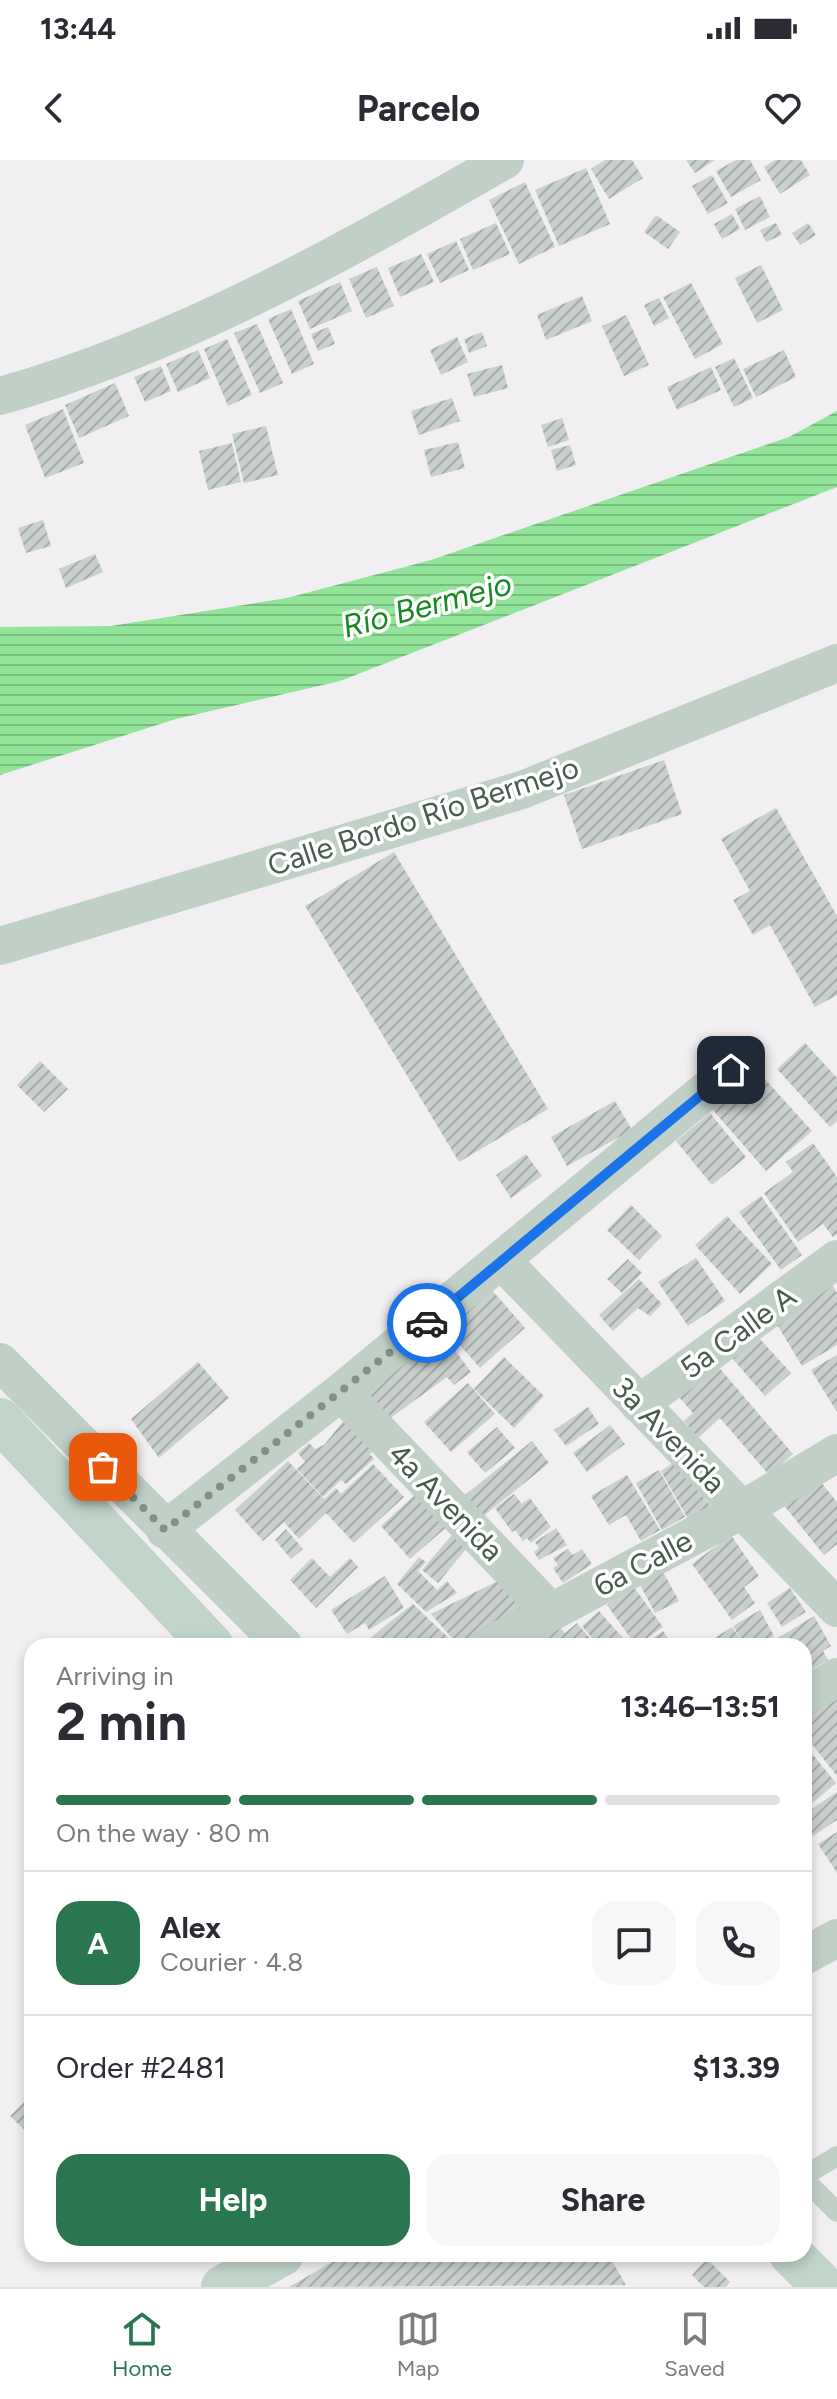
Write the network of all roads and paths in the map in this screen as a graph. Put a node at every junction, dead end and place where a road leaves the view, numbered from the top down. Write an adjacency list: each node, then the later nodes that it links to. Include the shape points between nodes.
1 (505, 160): 2 (street, via 322,265 70,377)
2 (0, 396)
3 (837, 663): 4 (street, Calle Bordo Río Bermejo, via 522,790)
4 (0, 946)
5 (731, 1070): 7 (street)
6 (837, 1259): 10 (street, 5a Calle A)
7 (502, 1261): 9 (street); 10 (street, 3a Avenida)
8 (0, 1362): 14 (street)
9 (341, 1392): 14 (street); 16 (street, 4a Avenida)
10 (639, 1404): 13 (street, 3a Avenida)
11 (0, 1420): 17 (main road)
12 (837, 1453): 13 (street, 6a Calle)
13 (740, 1511): 15 (street, 3a Avenida); 16 (street, 6a Calle)
14 (165, 1530): 18 (street)
15 (837, 1608)
16 (551, 1612): 19 (street, 6a Calle)
17 (204, 1638)
18 (276, 1638)
19 (503, 1638)
20 (837, 1677): 21 (street)
21 (812, 1693)
22 (837, 1938): 23 (street)
23 (812, 1952)
24 (837, 2156): 25 (lane)
25 (812, 2173)
26 (812, 2186): 27 (lane)
27 (837, 2212)
28 (268, 2262): 30 (main road)
29 (799, 2262): 31 (main road)
30 (223, 2287)
31 (824, 2287)

